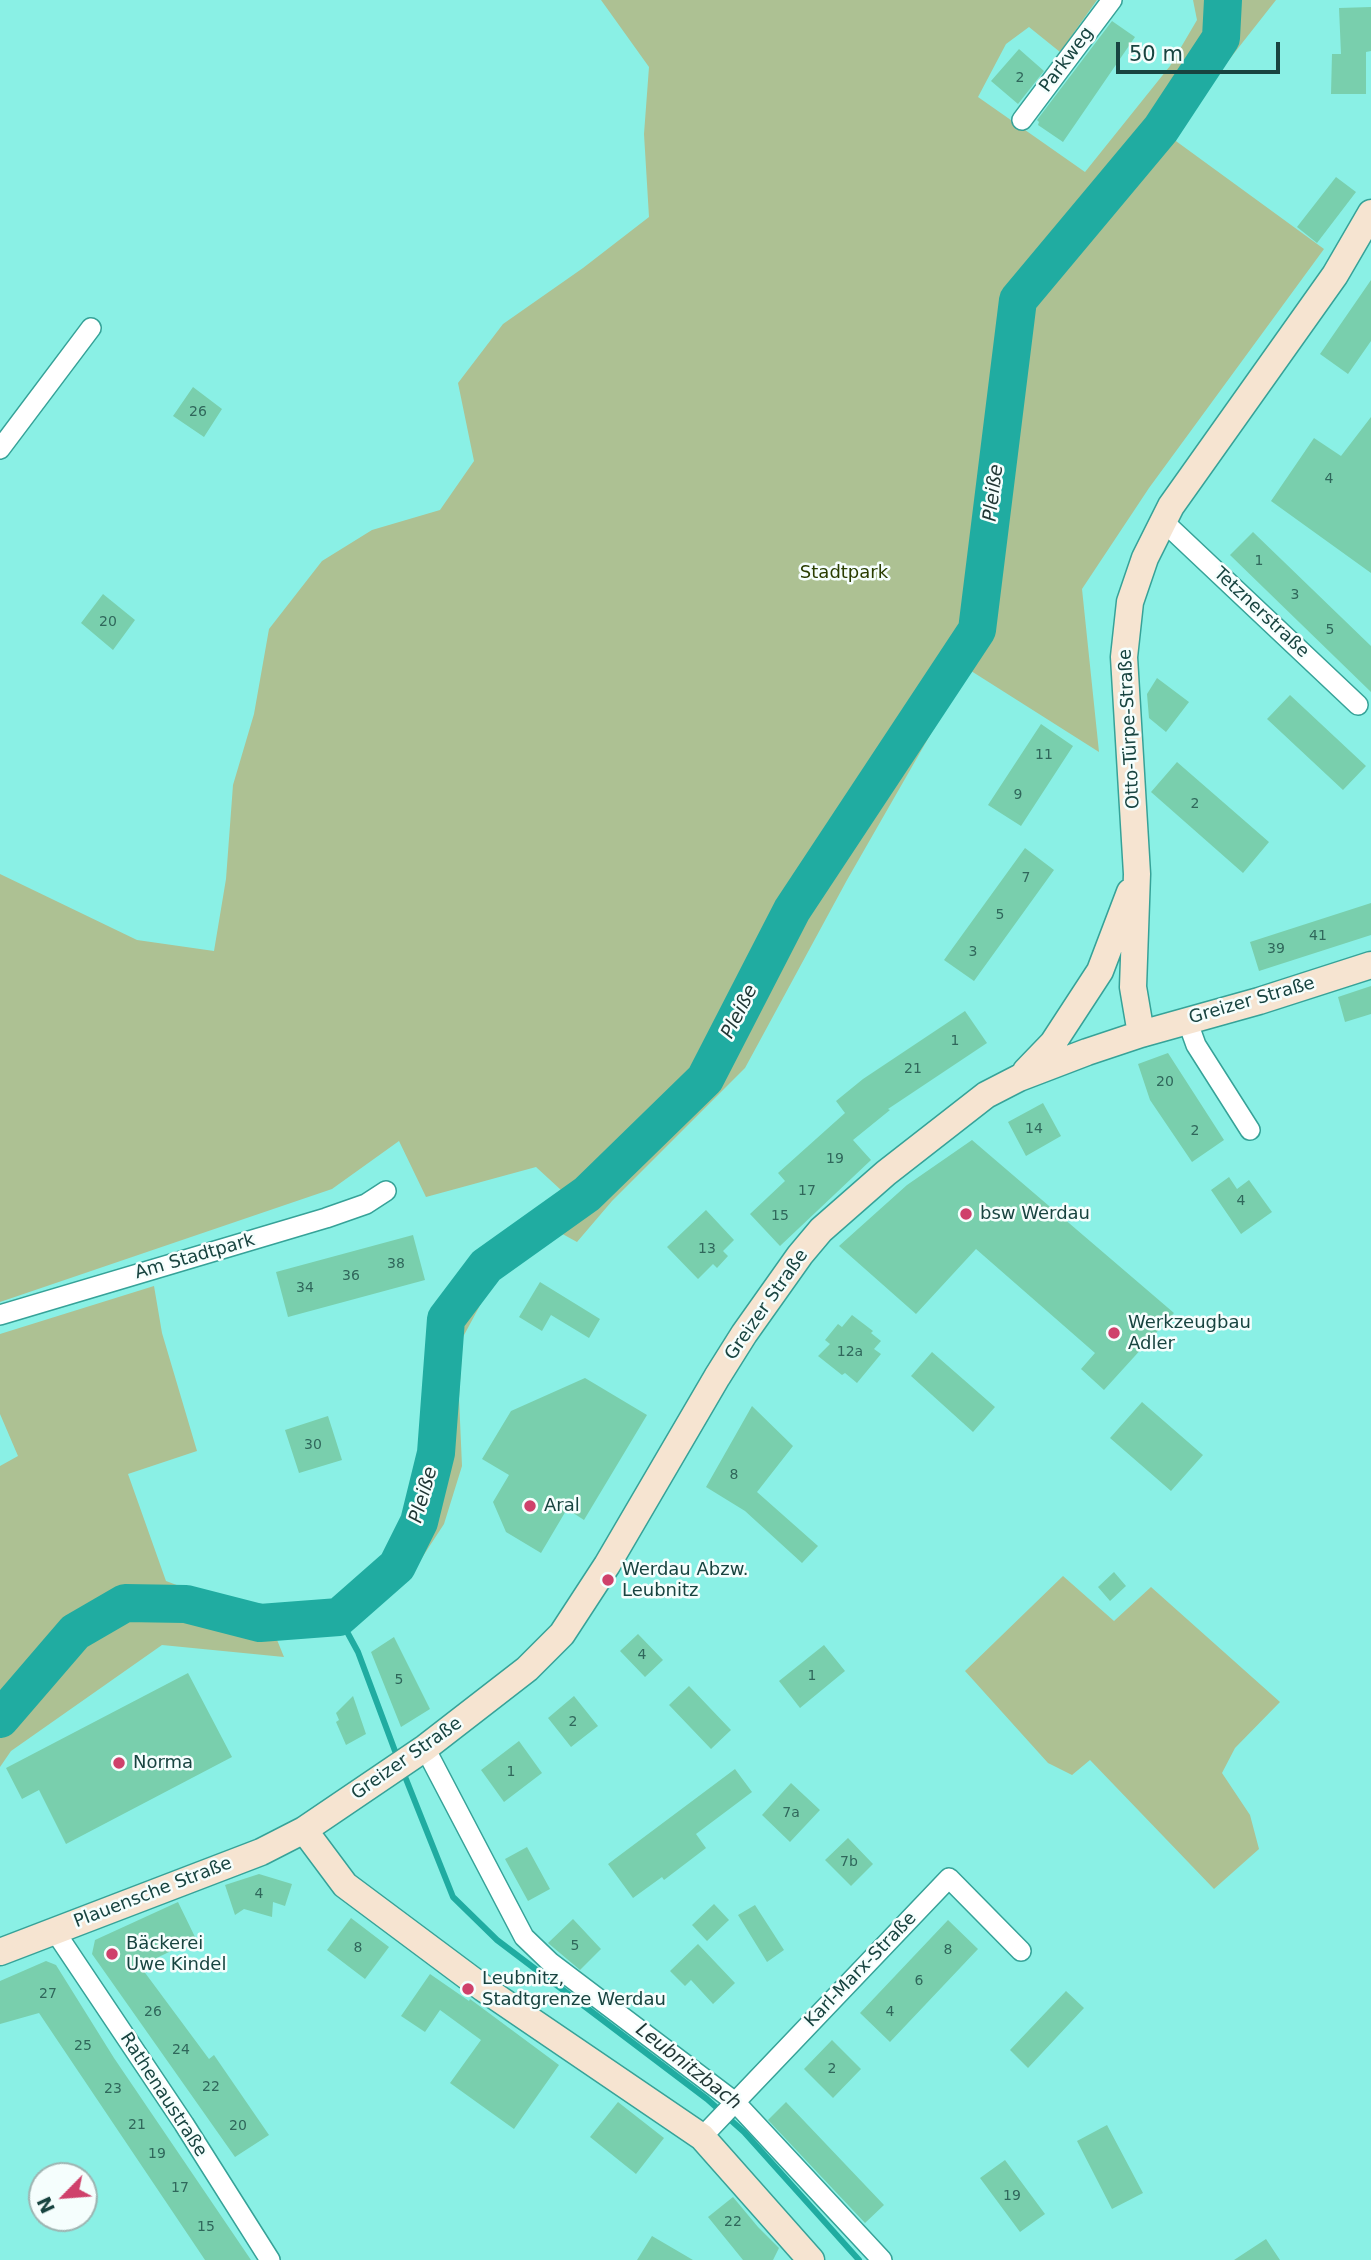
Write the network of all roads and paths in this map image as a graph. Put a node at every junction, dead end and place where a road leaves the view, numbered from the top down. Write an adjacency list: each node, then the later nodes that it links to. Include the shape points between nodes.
1 (1112, 0): 2 (street, Parkweg)
2 (1022, 120)
3 (1371, 213): 6 (street, Otto-Türpe-Straße, via 1335,275)
4 (91, 328): 5 (street)
5 (0, 449)
6 (1163, 521): 7 (street, Tetznerstraße); 8 (street, Otto-Türpe-Straße, via 1130,601 1124,657)
7 (1358, 705)
8 (1137, 874): 11 (street, Otto-Türpe-Straße, via 1133,987); 12 (street, via 1100,971 1053,1043)
9 (1371, 965): 10 (street, Greizer Straße)
10 (1187, 1020): 11 (street, Greizer Straße); 13 (street, via 1196,1045)
11 (1141, 1034): 12 (street, Greizer Straße)
12 (1019, 1078): 16 (street, Greizer Straße, via 986,1095 821,1230 744,1334 562,1634 527,1669)
13 (1250, 1130)
14 (386, 1191): 15 (street, Am Stadtpark, via 326,1219)
15 (0, 1315)
16 (420, 1751): 17 (street, Greizer Straße); 21 (street, via 524,1937)
17 (304, 1830): 18 (street, Plauensche Straße, via 261,1852); 21 (street, via 345,1885 483,1988)
18 (54, 1930): 20 (street, Plauensche Straße); 23 (street, Rathenaustraße)
19 (1021, 1951): 21 (street, Karl-Marx-Straße, via 950,1878)
20 (0, 1952)
21 (720, 2118): 22 (street); 24 (street)
22 (802, 2256)
23 (270, 2260)
24 (882, 2260)

